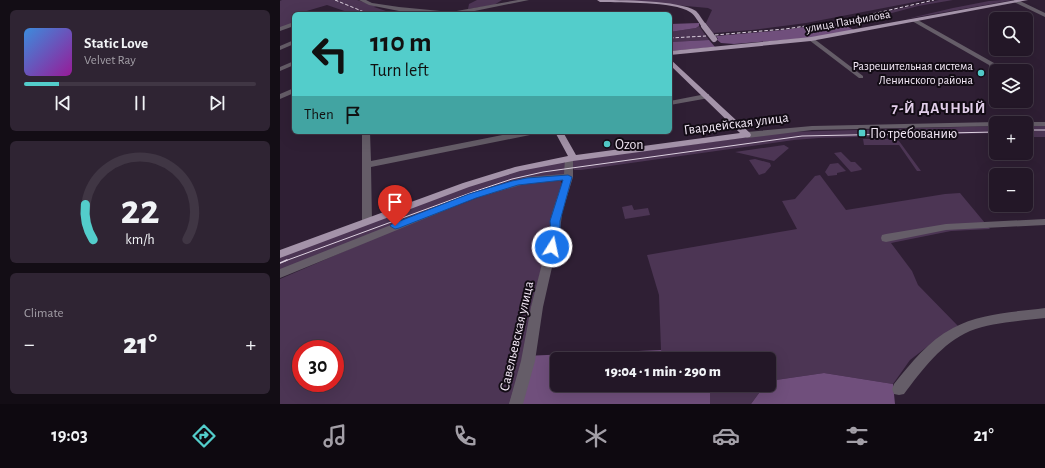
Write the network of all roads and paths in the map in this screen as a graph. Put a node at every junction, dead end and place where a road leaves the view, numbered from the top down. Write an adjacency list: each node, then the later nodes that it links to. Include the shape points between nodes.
1 (362, 0): 7 (street, via 399,9)
2 (526, 0): 8 (street)
3 (600, 0): 5 (main road)
4 (1025, 0): 6 (main road, улица Панфилова)
5 (616, 1): 17 (main road, bridge, via 685,8 695,13)
6 (1016, 1): 9 (street); 10 (main road, улица Панфилова)
7 (430, 12)
8 (462, 12)
9 (1045, 15)
10 (914, 20): 13 (main road, улица Панфилова); 22 (street)
11 (292, 25): 12 (street)
12 (280, 29)
13 (811, 39): 17 (main road, улица Панфилова); 24 (street)
14 (280, 42): 15 (street)
15 (292, 44)
16 (292, 44): 18 (street)
17 (720, 47): 19 (main road, улица Панфилова)
18 (280, 48)
19 (672, 52)
20 (672, 63): 27 (main road)
21 (292, 64): 23 (street)
22 (992, 64)
23 (280, 69)
24 (861, 77)
25 (292, 91): 26 (street)
26 (280, 96)
27 (706, 96): 28 (street); 35 (main road)
28 (672, 103)
29 (989, 124): 35 (street, Гвардейская улица, via 812,128)
30 (1033, 124): 31 (street)
31 (1045, 124)
32 (366, 134): 37 (street)
33 (520, 134): 37 (street)
34 (560, 134): 36 (main road, via 571,152)
35 (748, 135): 36 (main road, Гвардейская улица)
36 (571, 158): 38 (street, Савельевская улица); 39 (main road, Гвардейская улица, via 518,169 466,185)
37 (366, 165): 39 (street)
38 (568, 177): 43 (street, via 527,180 472,196); 46 (street, Савельевская улица, via 555,221 555,232 537,307 528,361)
39 (367, 222): 42 (main road, Гвардейская улица)
40 (1045, 222): 41 (street, via 946,227)
41 (886, 238)
42 (280, 254)
43 (280, 274)
44 (1045, 314): 45 (street, via 988,322 959,330 936,346)
45 (899, 389)
46 (516, 404)

